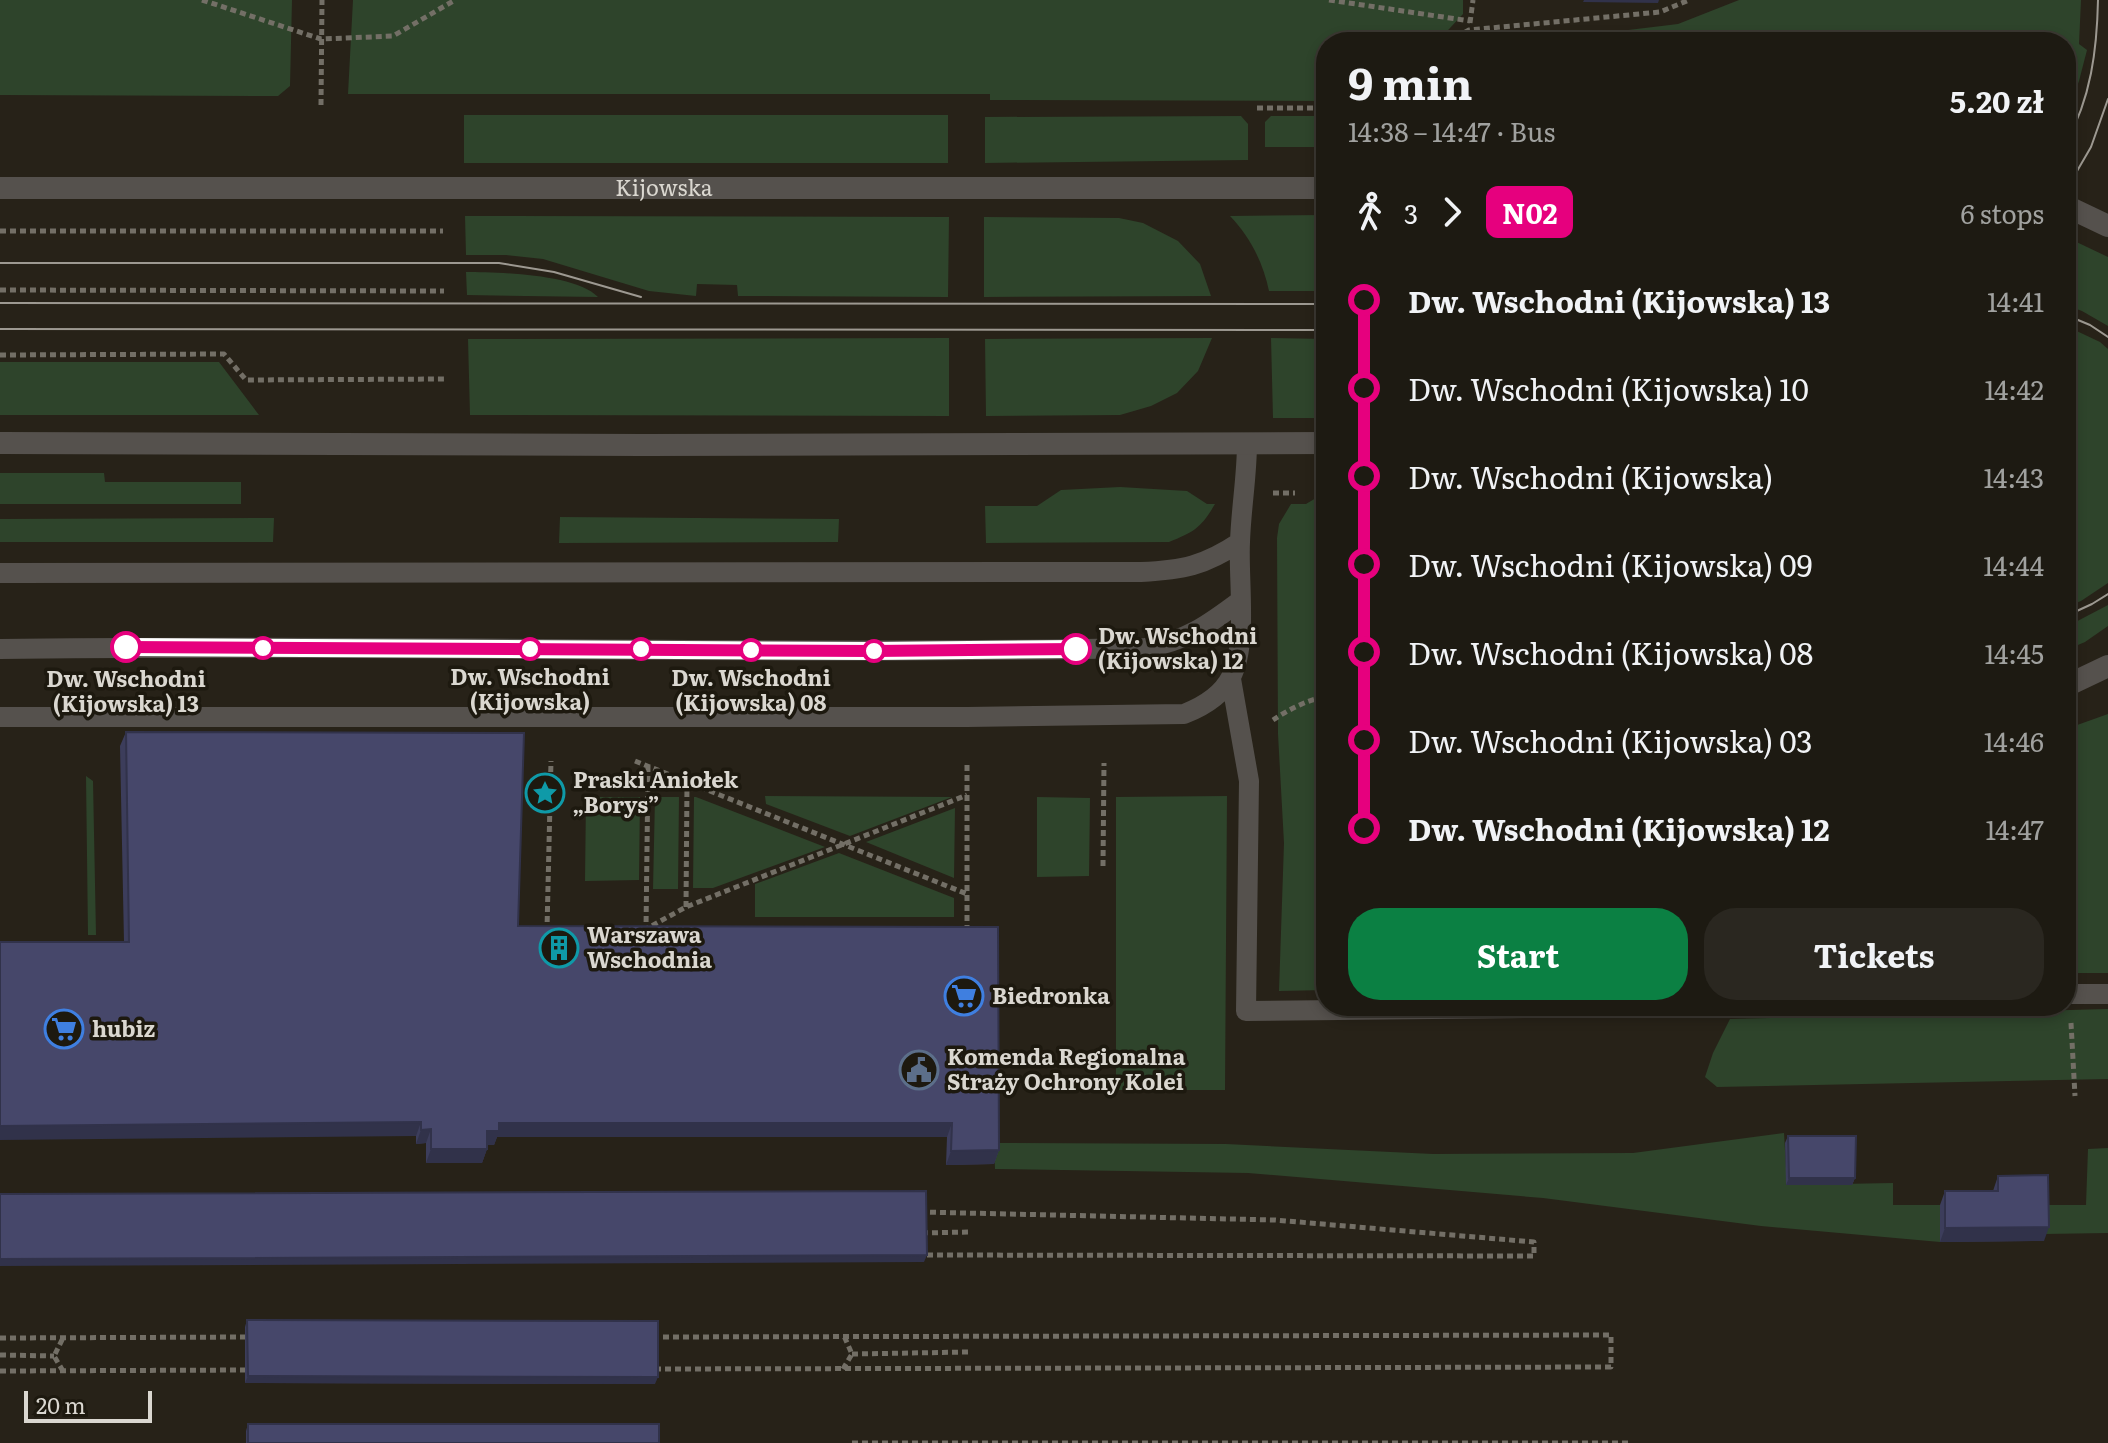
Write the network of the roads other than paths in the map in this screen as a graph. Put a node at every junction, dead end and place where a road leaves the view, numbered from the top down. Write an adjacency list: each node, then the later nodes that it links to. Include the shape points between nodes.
1 (0, 188): 2 (street, Kijowska)
2 (1316, 188)
3 (2076, 211): 4 (street)
4 (2108, 226)
5 (0, 443): 6 (street)
6 (1247, 443): 7 (street); 8 (lane)
7 (1316, 443)
8 (1240, 542): 9 (lane, via 1206,562 1175,571 1141,572); 10 (lane)
9 (0, 573)
10 (1240, 601): 11 (lane, via 1185,638 1145,648); 13 (lane, via 1239,654)
11 (0, 649)
12 (2108, 666): 14 (street)
13 (1231, 679): 15 (lane, via 1201,708 1166,715); 18 (lane, via 1249,781 1246,1011)
14 (2076, 681)
15 (0, 717)
16 (2076, 994): 17 (lane)
17 (2108, 994)
18 (1316, 1010)

